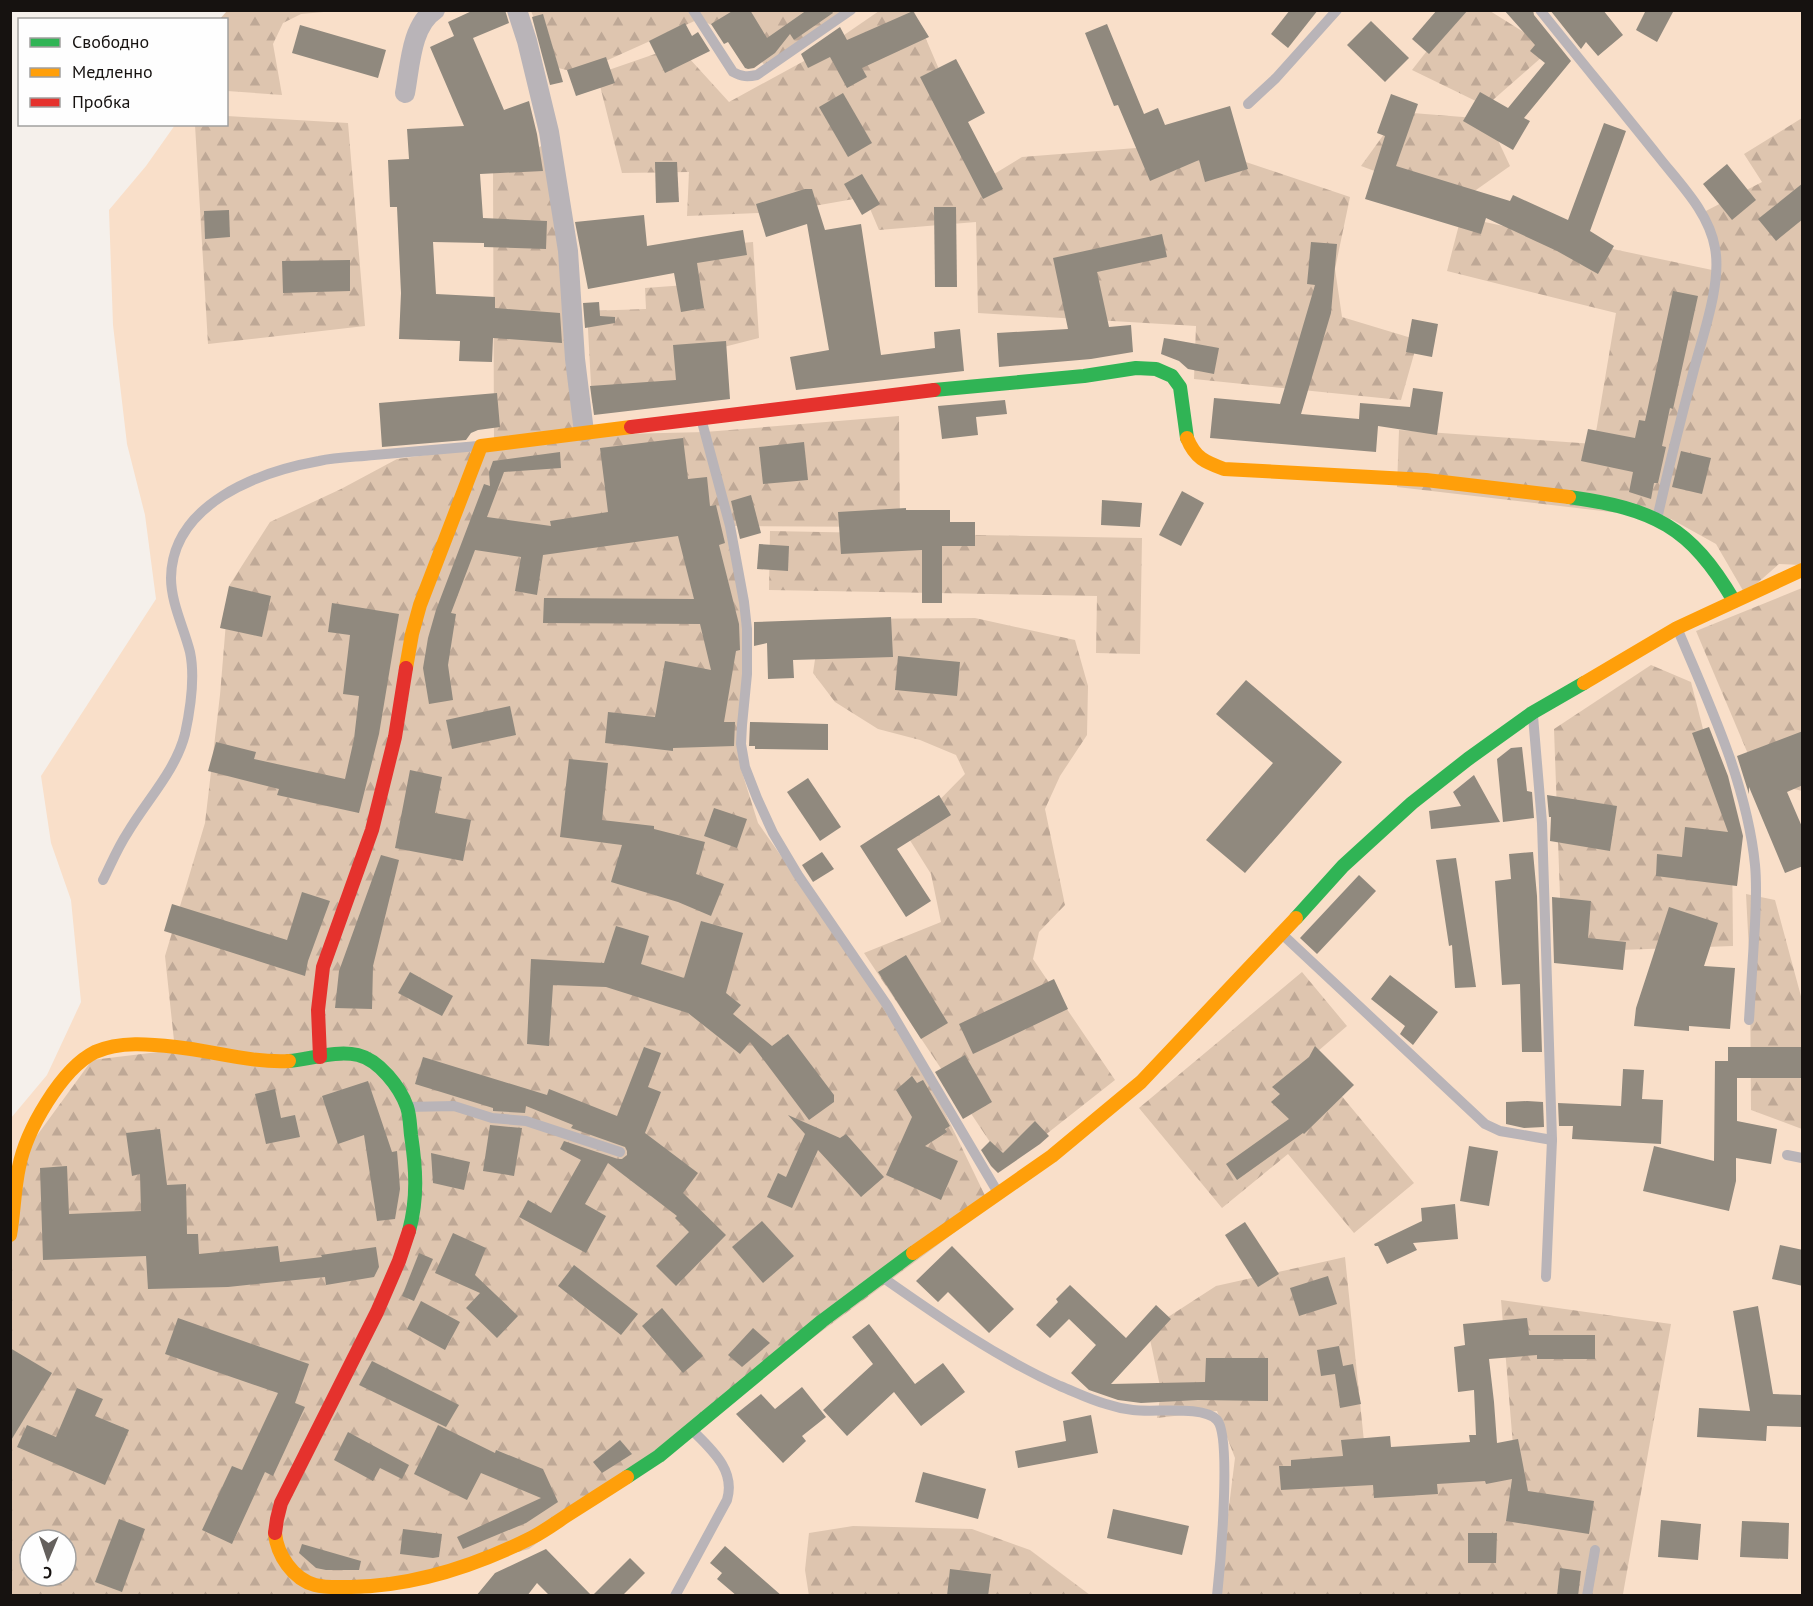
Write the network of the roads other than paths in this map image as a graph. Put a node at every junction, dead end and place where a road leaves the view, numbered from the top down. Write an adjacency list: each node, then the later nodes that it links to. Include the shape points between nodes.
1 (435, 10): 7 (street, via 424,19 415,37)
2 (517, 10): 10 (street, via 549,132 571,275)
3 (693, 10): 4 (lane, via 734,72 745,77 758,75)
4 (851, 10)
5 (1337, 10): 8 (lane)
6 (1540, 10): 12 (lane, via 1690,197 1706,221 1715,248 1713,296)
7 (405, 93)
8 (1248, 104)
9 (701, 419): 10 (street); 12 (street, via 903,393 1151,368 1166,372 1176,381 1183,395 1187,441 1199,459 1213,467 1489,485 1606,503); 26 (lane, via 730,526 744,602 748,651 741,744 745,767 773,833 887,1005)
10 (584, 432): 11 (street)
11 (481, 446): 17 (lane, via 321,460 296,466 239,487 213,502 188,526 175,550 171,581 192,674 185,731 177,755 128,831); 20 (street, via 420,605 393,746 372,830 323,967 318,1010)
12 (1657, 519): 14 (street, via 1701,552)
13 (1803, 570): 14 (street)
14 (1734, 601): 15 (street)
15 (1677, 628): 16 (street); 19 (lane, via 1706,695 1749,822 1756,866)
16 (1532, 713): 18 (street, via 1412,803 1343,866); 22 (lane, via 1542,823)
17 (103, 880)
18 (1282, 934): 22 (lane, via 1485,1124 1500,1131); 26 (street, via 1141,1082)
19 (1749, 1020)
20 (320, 1057): 21 (street, via 345,1054 369,1059); 27 (street, via 290,1061 240,1058 184,1048 126,1045 98,1052 69,1072 39,1113 26,1140)
21 (407, 1107): 23 (lane, via 454,1106 492,1118 526,1121); 32 (street, via 416,1169 409,1234 382,1301 276,1519 276,1543 282,1558)
22 (1552, 1140): 29 (lane)
23 (620, 1152)
24 (1787, 1155): 25 (lane)
25 (1803, 1158)
26 (999, 1194): 28 (street)
27 (10, 1235)
28 (882, 1277): 30 (street); 35 (lane, via 1029,1372 1079,1394 1134,1410 1194,1412 1216,1419 1221,1425 1226,1454)
29 (1546, 1277)
30 (692, 1430): 33 (street, via 659,1456 518,1545 434,1575); 34 (lane, via 726,1470 730,1492)
31 (1595, 1550): 36 (lane)
32 (311, 1590): 33 (street)
33 (350, 1591)
34 (675, 1596)
35 (1217, 1596)
36 (1587, 1596)

